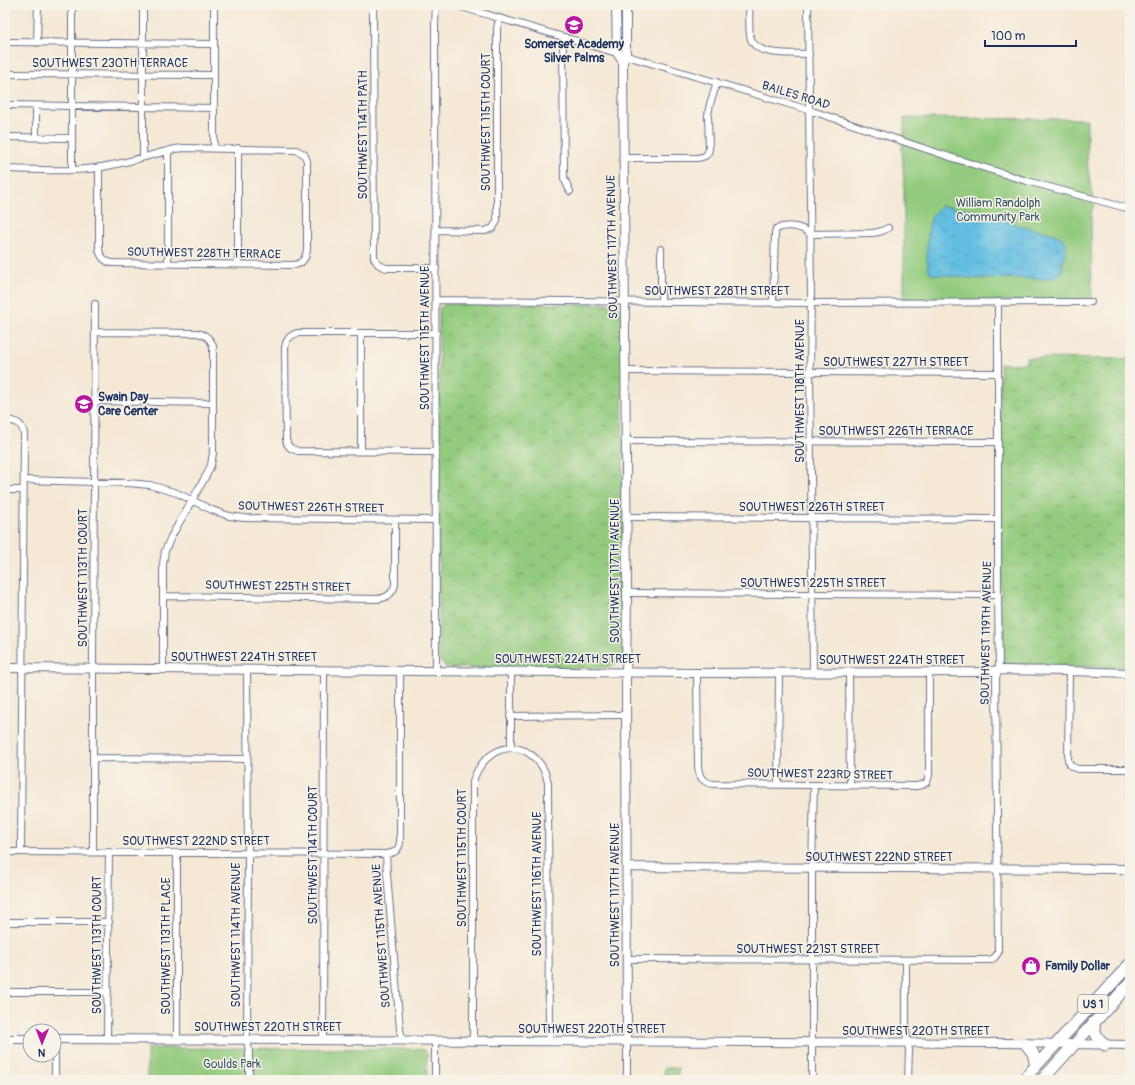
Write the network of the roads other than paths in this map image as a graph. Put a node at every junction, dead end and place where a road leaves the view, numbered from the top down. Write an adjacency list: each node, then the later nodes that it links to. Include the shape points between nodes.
1 (38, 5): 15 (street)
2 (72, 5): 16 (street)
3 (143, 5): 17 (street)
4 (214, 5): 18 (street)
5 (373, 5): 52 (street, SOUTHWEST 114TH PATH, via 375,259 386,268)
6 (436, 5): 47 (street, SOUTHWEST 115TH AVENUE)
7 (455, 5): 12 (street)
8 (616, 5): 19 (street)
9 (626, 5): 21 (street, SOUTHWEST 117TH AVENUE)
10 (749, 5): 20 (street, via 750,38 753,44 768,53)
11 (808, 5): 20 (street, SOUTHWEST 118TH AVENUE)
12 (499, 18): 13 (street); 47 (street, SOUTHWEST 115TH COURT, via 498,218 495,225 485,232)
13 (565, 37): 19 (street); 44 (street, via 564,178)
14 (5, 42): 15 (street)
15 (37, 43): 16 (street)
16 (72, 43): 17 (street); 23 (street)
17 (143, 44): 18 (street); 24 (street)
18 (214, 44): 25 (street)
19 (617, 53): 21 (street)
20 (809, 54): 32 (street, SOUTHWEST 118TH AVENUE)
21 (624, 58): 26 (street, BAILES ROAD); 40 (street, SOUTHWEST 117TH AVENUE)
22 (5, 74): 23 (street, SOUTHWEST 230TH TERRACE)
23 (72, 74): 24 (street, SOUTHWEST 230TH TERRACE); 29 (street)
24 (143, 75): 25 (street, SOUTHWEST 230TH TERRACE); 30 (street)
25 (214, 75): 31 (street)
26 (717, 82): 32 (street, BAILES ROAD); 40 (street, via 708,115 707,156)
27 (5, 106): 28 (street)
28 (36, 106): 29 (street); 34 (street)
29 (72, 106): 30 (street); 35 (street)
30 (143, 107): 31 (street); 39 (street)
31 (214, 108): 36 (street)
32 (809, 110): 45 (street, BAILES ROAD, via 1026,181); 48 (street, SOUTHWEST 118TH AVENUE)
33 (5, 137): 34 (street)
34 (36, 137): 35 (street)
35 (72, 138): 43 (street)
36 (214, 148): 37 (street); 38 (street)
37 (238, 148): 51 (street); 51 (street, SOUTHWEST 228TH TERRACE, via 293,149 304,154 307,161 306,256 296,264)
38 (168, 151): 39 (street); 50 (street)
39 (143, 157): 41 (street)
40 (623, 158): 54 (street, SOUTHWEST 117TH AVENUE)
41 (99, 167): 43 (street); 50 (street, SOUTHWEST 228TH TERRACE, via 101,256 112,263)
42 (5, 170): 43 (street)
43 (72, 170)
44 (570, 191)
45 (1130, 209)
46 (888, 228): 48 (street, via 865,234)
47 (436, 230): 52 (street, SOUTHWEST 115TH AVENUE)
48 (810, 234): 56 (street, via 802,228 776,229); 59 (street, SOUTHWEST 118TH AVENUE)
49 (661, 249): 55 (street)
50 (168, 263): 51 (street, SOUTHWEST 228TH TERRACE)
51 (238, 264)
52 (436, 268): 53 (street, SOUTHWEST 115TH AVENUE)
53 (436, 300): 54 (street, SOUTHWEST 228TH STREET); 62 (street, SOUTHWEST 115TH AVENUE)
54 (625, 302): 55 (street, SOUTHWEST 228TH STREET); 64 (street, SOUTHWEST 117TH AVENUE)
55 (661, 302): 56 (street, SOUTHWEST 228TH STREET)
56 (773, 302): 59 (street, SOUTHWEST 228TH STREET)
57 (998, 302): 58 (street, SOUTHWEST 228TH STREET); 59 (street, SOUTHWEST 228TH STREET); 66 (street, SOUTHWEST 119TH AVENUE)
58 (1091, 302)
59 (811, 303): 65 (street, SOUTHWEST 118TH AVENUE)
60 (95, 304): 61 (street, SOUTHWEST 113TH COURT)
61 (95, 332): 67 (street, SOUTHWEST 113TH COURT); 68 (street, via 204,335 210,339 213,348)
62 (436, 333): 63 (street); 74 (street, SOUTHWEST 115TH AVENUE)
63 (361, 334): 73 (street); 73 (street, via 298,333 289,337 285,348 288,446 298,452)
64 (626, 371): 65 (street, SOUTHWEST 227TH STREET); 70 (street, SOUTHWEST 117TH AVENUE)
65 (810, 372): 66 (street, SOUTHWEST 227TH STREET); 71 (street, SOUTHWEST 118TH AVENUE)
66 (998, 373): 72 (street, SOUTHWEST 119TH AVENUE)
67 (95, 402): 68 (street); 76 (street, SOUTHWEST 113TH COURT)
68 (213, 403): 79 (street, via 211,465)
69 (5, 420): 75 (street, via 19,423 24,434)
70 (626, 441): 71 (street, SOUTHWEST 226TH TERRACE); 80 (street, SOUTHWEST 117TH AVENUE)
71 (810, 442): 72 (street, SOUTHWEST 226TH TERRACE); 81 (street, SOUTHWEST 118TH AVENUE)
72 (998, 442): 82 (street, SOUTHWEST 119TH AVENUE)
73 (361, 452): 74 (street)
74 (435, 452): 84 (street, SOUTHWEST 115TH AVENUE)
75 (24, 480): 76 (street, SOUTHWEST 226TH STREET); 78 (street)
76 (94, 482): 79 (street, SOUTHWEST 226TH STREET, via 150,485); 91 (street, SOUTHWEST 113TH COURT)
77 (5, 490): 78 (street)
78 (24, 490): 90 (street)
79 (193, 501): 83 (street, SOUTHWEST 226TH STREET, via 212,510 244,518); 88 (street, via 165,551)
80 (626, 517): 81 (street, SOUTHWEST 226TH STREET); 85 (street, SOUTHWEST 117TH AVENUE)
81 (811, 518): 82 (street, SOUTHWEST 226TH STREET); 86 (street, SOUTHWEST 118TH AVENUE)
82 (998, 519): 87 (street, SOUTHWEST 119TH AVENUE)
83 (395, 520): 84 (street, SOUTHWEST 226TH STREET); 88 (street, SOUTHWEST 225TH STREET, via 395,583 391,594 386,597 377,599)
84 (435, 520): 97 (street, SOUTHWEST 115TH AVENUE)
85 (627, 593): 86 (street, SOUTHWEST 225TH STREET); 99 (street, SOUTHWEST 117TH AVENUE)
86 (812, 594): 87 (street, SOUTHWEST 225TH STREET); 103 (street, SOUTHWEST 118TH AVENUE)
87 (998, 595): 96 (street, SOUTHWEST 119TH AVENUE)
88 (163, 596): 92 (street)
89 (5, 668): 90 (street, SOUTHWEST 224TH STREET)
90 (22, 668): 91 (street, SOUTHWEST 224TH STREET); 117 (street)
91 (93, 668): 92 (street, SOUTHWEST 224TH STREET); 110 (street, SOUTHWEST 113TH COURT)
92 (163, 669): 93 (street, SOUTHWEST 224TH STREET)
93 (247, 669): 94 (street, SOUTHWEST 224TH STREET); 111 (street, SOUTHWEST 114TH AVENUE)
94 (324, 670): 95 (street, SOUTHWEST 224TH STREET); 122 (street, SOUTHWEST 114TH COURT)
95 (400, 670): 97 (street, SOUTHWEST 224TH STREET); 123 (street, SOUTHWEST 115TH AVENUE, via 400,842 397,850)
96 (999, 670): 100 (street, SOUTHWEST 224TH STREET); 105 (street, SOUTHWEST 224TH STREET); 126 (street, SOUTHWEST 119TH AVENUE, via 996,677)
97 (436, 671): 98 (street, SOUTHWEST 224TH STREET)
98 (510, 671): 99 (street, SOUTHWEST 224TH STREET); 108 (street)
99 (626, 671): 101 (street, SOUTHWEST 224TH STREET); 107 (street, SOUTHWEST 117TH AVENUE)
100 (1069, 671): 106 (street, SOUTHWEST 224TH STREET); 112 (street, via 1068,760 1071,766 1077,769)
101 (697, 672): 102 (street, SOUTHWEST 224TH STREET); 113 (street, SOUTHWEST 223RD STREET, via 698,766 702,780 712,784)
102 (779, 672): 103 (street, SOUTHWEST 224TH STREET); 113 (street)
103 (812, 672): 104 (street, SOUTHWEST 224TH STREET)
104 (849, 672): 105 (street, SOUTHWEST 224TH STREET); 115 (street)
105 (929, 672): 115 (street, SOUTHWEST 223RD STREET, via 930,772 927,782 919,786)
106 (1130, 673)
107 (626, 715): 108 (street); 124 (street, SOUTHWEST 117TH AVENUE)
108 (510, 716): 109 (street)
109 (511, 748): 149 (street, SOUTHWEST 115TH COURT, via 487,758 478,769 473,782); 150 (street, SOUTHWEST 116TH AVENUE, via 527,752 538,760 548,783)
110 (93, 758): 111 (street); 118 (street, SOUTHWEST 113TH COURT)
111 (247, 759): 121 (street, SOUTHWEST 114TH AVENUE)
112 (1130, 769)
113 (778, 785): 114 (street, SOUTHWEST 223RD STREET)
114 (814, 785): 115 (street, SOUTHWEST 223RD STREET); 125 (street)
115 (850, 786)
116 (5, 852): 117 (street, SOUTHWEST 222ND STREET)
117 (21, 852): 118 (street, SOUTHWEST 222ND STREET)
118 (93, 852): 119 (street, SOUTHWEST 222ND STREET)
119 (109, 852): 120 (street, SOUTHWEST 222ND STREET); 129 (street, SOUTHWEST 113TH COURT)
120 (177, 853): 121 (street, SOUTHWEST 222ND STREET); 144 (street, SOUTHWEST 113TH PLACE)
121 (248, 853): 122 (street, SOUTHWEST 222ND STREET); 145 (street, SOUTHWEST 114TH AVENUE)
122 (324, 854): 123 (street, SOUTHWEST 222ND STREET); 146 (street, SOUTHWEST 114TH COURT)
123 (386, 854): 147 (street, SOUTHWEST 115TH AVENUE)
124 (627, 867): 125 (street, SOUTHWEST 222ND STREET); 130 (street, SOUTHWEST 117TH AVENUE)
125 (812, 868): 126 (street, SOUTHWEST 222ND STREET); 131 (street)
126 (998, 869): 127 (street, SOUTHWEST 222ND STREET); 133 (street, SOUTHWEST 119TH AVENUE, via 999,951)
127 (1130, 870)
128 (5, 922): 129 (street)
129 (109, 922): 138 (street, SOUTHWEST 113TH COURT)
130 (627, 959): 131 (street, SOUTHWEST 221ST STREET); 151 (street, SOUTHWEST 117TH AVENUE)
131 (812, 960): 132 (street, SOUTHWEST 221ST STREET); 152 (street)
132 (906, 960): 133 (street, SOUTHWEST 221ST STREET); 153 (street)
133 (990, 960)
134 (1130, 964): 155 (highway, US 1)
135 (1130, 968): 156 (highway, via 1127,975 1076,1032 1073,1038)
136 (1130, 983): 139 (highway, US 1)
137 (5, 992): 138 (street)
138 (108, 992): 143 (street, SOUTHWEST 113TH COURT)
139 (1094, 1022): 156 (highway, US 1); 157 (highway, via 1095,1034)
140 (5, 1039): 141 (street)
141 (22, 1039)
142 (62, 1039): 143 (street, SOUTHWEST 220TH STREET)
143 (107, 1039): 144 (street, SOUTHWEST 220TH STREET)
144 (177, 1039): 145 (street, SOUTHWEST 220TH STREET)
145 (247, 1039): 146 (street, SOUTHWEST 220TH STREET); 162 (street, SOUTHWEST 114TH AVENUE)
146 (323, 1039): 147 (street, SOUTHWEST 220TH STREET)
147 (402, 1040): 148 (street, SOUTHWEST 220TH STREET)
148 (435, 1040): 149 (street, SOUTHWEST 220TH STREET); 163 (street)
149 (473, 1040): 150 (street, SOUTHWEST 220TH STREET)
150 (549, 1041): 151 (street, SOUTHWEST 220TH STREET)
151 (626, 1042): 152 (street, SOUTHWEST 220TH STREET); 164 (street, SOUTHWEST 117TH AVENUE)
152 (812, 1042): 153 (street, SOUTHWEST 220TH STREET); 165 (street)
153 (907, 1043): 154 (street, SOUTHWEST 220TH STREET); 166 (street)
154 (1026, 1044): 155 (street, SOUTHWEST 220TH STREET); 160 (highway, via 1033,1053)
155 (1056, 1044): 156 (street, SOUTHWEST 220TH STREET); 160 (highway, US 1); 168 (highway, via 1054,1058)
156 (1074, 1045): 157 (street, SOUTHWEST 220TH STREET); 169 (highway, US 1)
157 (1105, 1045): 158 (street, SOUTHWEST 220TH STREET)
158 (1130, 1045)
159 (55, 1063): 161 (street)
160 (1036, 1066): 167 (highway, US 1)
161 (55, 1080)
162 (249, 1080)
163 (435, 1080)
164 (627, 1080)
165 (812, 1080)
166 (908, 1080)
167 (1023, 1080)
168 (1034, 1080)
169 (1042, 1080)

